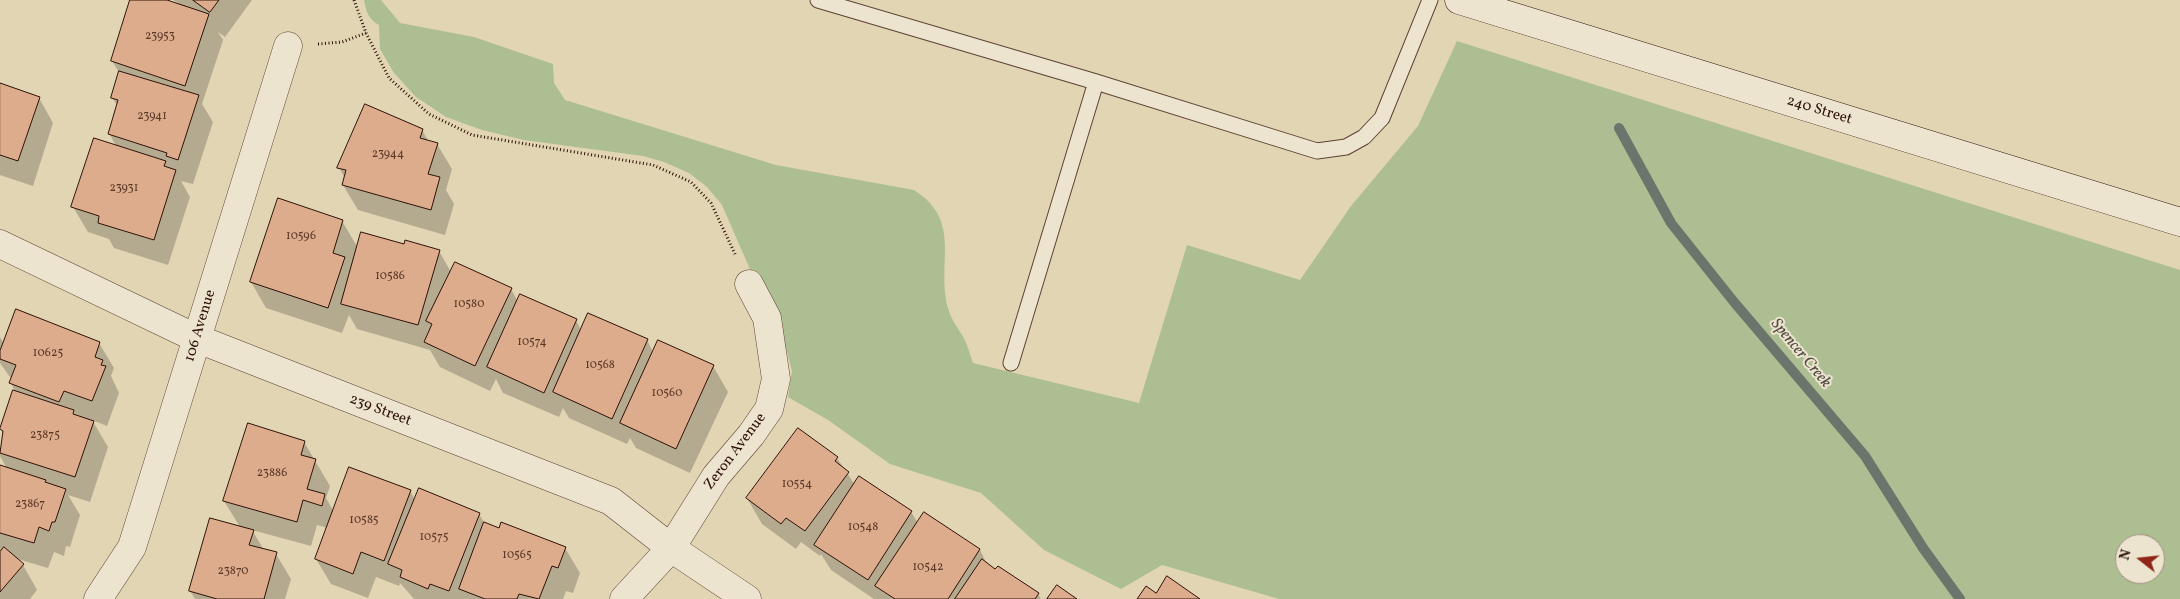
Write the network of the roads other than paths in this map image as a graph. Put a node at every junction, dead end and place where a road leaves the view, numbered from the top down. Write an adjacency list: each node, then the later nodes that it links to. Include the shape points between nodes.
1 (818, 0): 5 (lane)
2 (1430, 0): 5 (lane, via 1382,118 1364,136 1346,147 1317,152)
3 (1459, 0): 6 (street, 240 Street)
4 (288, 46): 9 (street, 106 Avenue)
5 (1096, 82): 10 (lane)
6 (2180, 222)
7 (0, 244): 9 (street, 239 Street)
8 (749, 284): 11 (street, Zeron Avenue, via 767,318 776,379 769,409 716,476)
9 (198, 339): 11 (street, 239 Street, via 611,501); 12 (street, 106 Avenue, via 132,547)
10 (1011, 363)
11 (671, 548): 13 (street, Zeron Avenue); 14 (street, 239 Street)
12 (98, 599)
13 (624, 599)
14 (747, 599)

